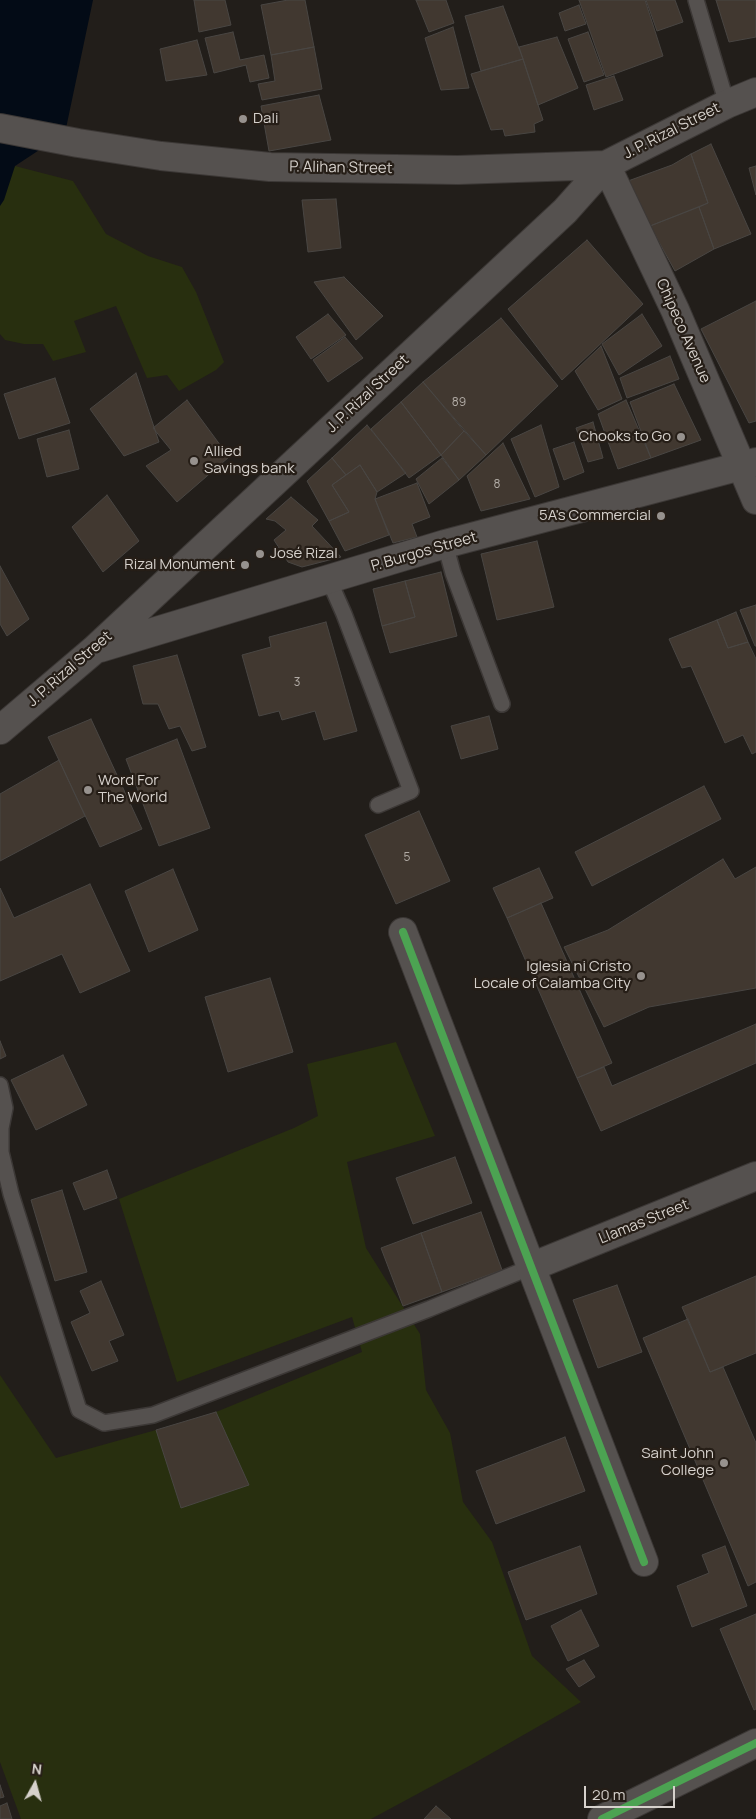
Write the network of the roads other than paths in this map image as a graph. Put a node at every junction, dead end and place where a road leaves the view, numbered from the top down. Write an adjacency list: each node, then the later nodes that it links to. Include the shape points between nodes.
1 (696, 0): 3 (lane)
2 (756, 92): 3 (main road, J. P. Rizal Street)
3 (727, 104): 5 (main road, J. P. Rizal Street)
4 (0, 128): 5 (main road, P. Alihan Street, via 161,156 270,167 458,170)
5 (606, 164): 6 (main road, Chipeco Avenue); 10 (main road, J. P. Rizal Street, via 564,211)
6 (749, 464): 7 (main road, Chipeco Avenue); 8 (main road, P. Burgos Street)
7 (756, 500)
8 (445, 544): 9 (main road, P. Burgos Street); 11 (lane)
9 (329, 580): 10 (main road, P. Burgos Street); 13 (lane, via 411,791)
10 (94, 650): 12 (main road, J. P. Rizal Street)
11 (502, 704)
12 (0, 730)
13 (378, 805)
14 (403, 932): 17 (main road)
15 (0, 1085): 17 (lane, via 5,1108 1,1152 14,1204 79,1410 104,1423 153,1415)
16 (756, 1176): 17 (main road, Llamas Street)
17 (531, 1267): 18 (main road)
18 (644, 1562)
19 (756, 1743): 20 (main road)
20 (602, 1819)

